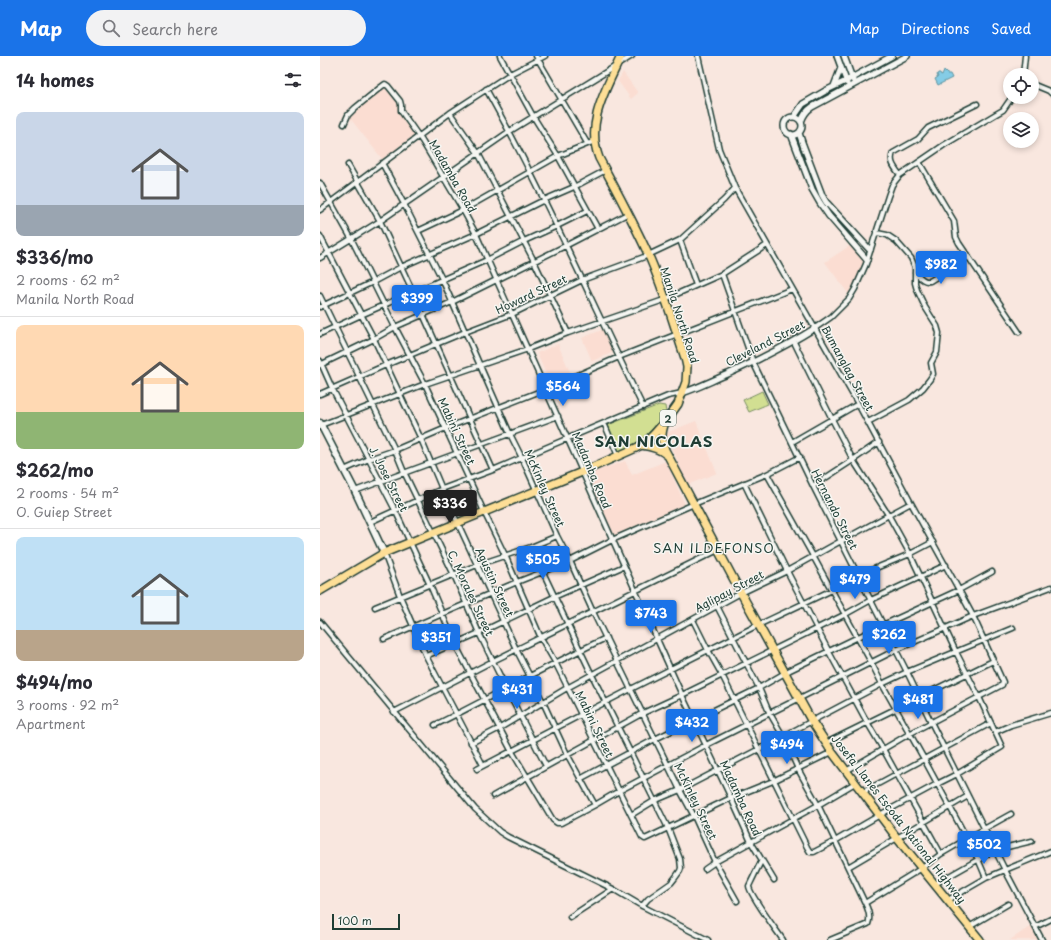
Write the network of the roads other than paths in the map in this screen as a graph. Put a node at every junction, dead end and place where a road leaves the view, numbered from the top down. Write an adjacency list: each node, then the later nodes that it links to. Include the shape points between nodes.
1 (500, 56): 18 (street)
2 (545, 56): 11 (street)
3 (621, 56): 13 (main road, Manila North Road / 2)
4 (632, 56): 13 (street)
5 (698, 56): 53 (street, Bumanglag Street, via 719,149)
6 (836, 56): 14 (street)
7 (844, 56): 15 (street)
8 (892, 56): 17 (street)
9 (907, 56): 12 (street)
10 (1025, 56): 16 (street)
11 (537, 58): 18 (street); 27 (street)
12 (898, 58): 21 (street)
13 (617, 66): 27 (street); 39 (main road, Manila North Road / 2, via 597,112)
14 (841, 68): 20 (street); 22 (street)
15 (848, 68): 17 (street); 19 (street)
16 (1023, 68)
17 (862, 72): 19 (street)
18 (510, 74): 25 (street); 31 (street)
19 (852, 78): 20 (street); 21 (street)
20 (846, 81): 22 (street); 24 (street)
21 (855, 84): 24 (street)
22 (834, 86): 32 (street, via 803,104)
23 (1039, 87): 26 (street)
24 (849, 88): 33 (street, via 806,111)
25 (486, 89): 30 (street); 35 (street)
26 (1051, 93)
27 (561, 100): 31 (street); 40 (street)
28 (977, 104): 48 (street, via 928,128 918,139 893,153 892,164)
29 (1007, 104): 43 (street, via 1000,112)
30 (450, 113): 38 (street); 41 (street)
31 (533, 116): 35 (street); 42 (street)
32 (794, 117): 33 (street); 37 (street, via 788,119 785,125 785,129)
33 (801, 122): 36 (street)
34 (344, 124): 38 (street, Madamba Road, via 355,108 385,84 400,101 401,111)
35 (510, 131): 41 (street); 47 (street)
36 (799, 132): 37 (street); 75 (street, via 826,202)
37 (791, 134): 82 (street, via 820,203)
38 (418, 136): 44 (street); 49 (street, Madamba Road)
39 (595, 140): 40 (street); 46 (main road, Manila North Road / 2, via 596,151)
40 (587, 143): 42 (street)
41 (478, 153): 49 (street); 54 (street)
42 (558, 156): 47 (street); 52 (street)
43 (919, 162): 48 (street); 79 (street, via 953,218 956,237)
44 (382, 163): 51 (street); 57 (street, McKinley Street)
45 (348, 165): 51 (street)
46 (606, 170): 52 (street); 61 (main road, Manila North Road / 2)
47 (530, 172): 54 (street); 55 (street)
48 (900, 175): 67 (street, Cleveland Street, via 888,196)
49 (443, 176): 57 (street); 59 (street, Madamba Road)
50 (320, 183): 56 (street, Mabini Street)
51 (358, 183): 56 (street); 63 (street)
52 (574, 187): 55 (street); 60 (street)
53 (735, 188): 71 (street, Howard Street); 74 (street, Bumanglag Street)
54 (498, 191): 59 (street); 62 (street)
55 (544, 200): 62 (street); 64 (street)
56 (331, 203): 58 (street); 70 (street, Mabini Street)
57 (404, 204): 63 (street); 66 (street, McKinley Street)
58 (320, 210)
59 (463, 210): 66 (street); 68 (street, Madamba Road)
60 (587, 211): 64 (street); 65 (street)
61 (628, 213): 65 (street); 78 (main road, Manila North Road / 2)
62 (511, 217): 68 (street); 72 (street)
63 (380, 221): 70 (street); 84 (street)
64 (557, 226): 72 (street); 73 (street)
65 (598, 229): 73 (street)
66 (418, 231): 77 (street, McKinley Street)
67 (877, 233): 75 (street, Cleveland Street); 85 (street, via 887,235 896,241 911,258)
68 (476, 234): 77 (street); 81 (street, Madamba Road)
69 (320, 236): 76 (street, Agustin Street)
70 (351, 238): 76 (street); 90 (street, Mabini Street)
71 (680, 240): 78 (street, Howard Street); 91 (street)
72 (524, 241): 81 (street); 83 (street)
73 (567, 245): 83 (street); 89 (street)
74 (767, 245): 86 (street); 92 (street, Bumanglag Street)
75 (870, 250): 82 (street, Cleveland Street)
76 (329, 252): 80 (street); 93 (street, Agustin Street)
77 (430, 255): 84 (street); 87 (street, McKinley Street)
78 (648, 255): 89 (street, Howard Street); 97 (main road, Manila North Road / 2)
79 (968, 257): 85 (street, via 930,281 926,282); 110 (street)
80 (320, 258)
81 (487, 260): 87 (street); 88 (street, Madamba Road)
82 (867, 260): 108 (street, Cleveland Street, via 849,299 831,317)
83 (534, 261): 88 (street); 95 (street)
84 (401, 267): 90 (street); 94 (street)
85 (915, 272): 142 (street, via 917,290 939,330 937,352 931,363 932,374 927,384 915,396)
86 (722, 274): 91 (street); 101 (street, Hernando Street)
87 (442, 279): 94 (street); 98 (street, McKinley Street)
88 (496, 280): 98 (street); 102 (street, Madamba Road)
89 (582, 280): 95 (street, Howard Street); 105 (street)
90 (373, 282): 93 (street); 99 (street, Mabini Street)
91 (696, 285): 97 (street)
92 (792, 289): 101 (street); 108 (street, Bumanglag Street)
93 (350, 292): 100 (street); 103 (street, Agustin Street)
94 (413, 292): 99 (street); 104 (street)
95 (551, 295): 102 (street, Howard Street); 111 (street)
96 (320, 296): 100 (street, C. Morales Street)
97 (666, 299): 105 (street); 113 (main road, Manila North Road / 2)
98 (452, 302): 104 (street); 109 (street, McKinley Street)
99 (384, 305): 103 (street); 107 (street, Mabini Street)
100 (322, 306): 106 (street, C. Morales Street)
101 (735, 312): 113 (street); 121 (street, Hernando Street)
102 (512, 314): 109 (street, Howard Street); 117 (street, Madamba Road)
103 (361, 315): 106 (street); 114 (street, Agustin Street)
104 (423, 315): 107 (street); 116 (street)
105 (602, 321): 111 (street); 120 (street)
106 (335, 327): 112 (street); 118 (street, C. Morales Street)
107 (395, 327): 114 (street); 119 (street, Mabini Street)
108 (815, 328): 115 (street, Cleveland Street); 133 (street, Bumanglag Street)
109 (465, 332): 116 (street, Howard Street); 124 (street, McKinley Street)
110 (1018, 332)
111 (568, 333): 117 (street)
112 (320, 334)
113 (677, 335): 120 (street); 130 (main road, Manila North Road / 2, via 687,367)
114 (374, 339): 118 (street); 123 (street, Agustin Street)
115 (794, 342): 121 (street, Cleveland Street); 140 (street)
116 (436, 344): 119 (street, Howard Street); 126 (street)
117 (528, 349): 124 (street); 129 (street, Madamba Road)
118 (347, 353): 122 (street); 125 (street, C. Morales Street)
119 (409, 355): 123 (street, Howard Street); 127 (street, Mabini Street)
120 (619, 358): 129 (street); 136 (street)
121 (753, 362): 130 (street, Cleveland Street); 149 (street, Hernando Street)
122 (321, 364): 128 (street, J. Jose Street)
123 (386, 364): 125 (street, Howard Street); 132 (street, Agustin Street)
124 (480, 365): 126 (street); 135 (street, McKinley Street)
125 (358, 376): 128 (street, Howard Street); 134 (street, C. Morales Street)
126 (450, 376): 127 (street); 139 (street)
127 (425, 384): 132 (street); 145 (street, Mabini Street)
128 (332, 388): 131 (street, Howard Street); 137 (street, J. Jose Street)
129 (546, 388): 135 (street); 138 (street, Madamba Road)
130 (682, 393): 136 (street); 141 (main road, Manila North Road / 2, via 678,404)
131 (320, 394)
132 (400, 394): 134 (street); 148 (street, Agustin Street)
133 (858, 404): 140 (street); 142 (street, Bumanglag Street)
134 (372, 405): 137 (street); 153 (street, C. Morales Street)
135 (498, 407): 139 (street); 146 (street, McKinley Street)
136 (643, 407): 143 (street)
137 (346, 415): 144 (street); 159 (street, J. Jose Street)
138 (558, 416): 146 (street); 147 (street, Madamba Road)
139 (470, 419): 145 (street); 151 (street)
140 (832, 419): 149 (street); 160 (street)
141 (665, 422): 152 (main road, Manila North Road / 2); 156 (main road, Josefa Llanes Escoda National Highway, via 662,435)
142 (868, 422): 150 (street, Bumanglag Street)
143 (604, 423): 147 (street); 155 (street)
144 (320, 424): 162 (main road)
145 (446, 428): 148 (street); 154 (street, Mabini Street)
146 (510, 434): 151 (street); 158 (street, McKinley Street)
147 (568, 438): 158 (street); 165 (street, Madamba Road)
148 (421, 439): 153 (street); 161 (street, Agustin Street)
149 (792, 442): 157 (street, Hernando Street)
150 (879, 442): 160 (street); 175 (street, Bumanglag Street)
151 (482, 445): 154 (street); 163 (street)
152 (641, 445): 155 (main road, Manila North Road / 2); 156 (main road, via 661,450)
153 (394, 450): 159 (street); 164 (street, C. Morales Street)
154 (457, 454): 161 (street); 167 (street, Mabini Street)
155 (618, 456): 165 (main road, Manila North Road / 2)
156 (668, 456): 176 (main road, Josefa Llanes Escoda National Highway)
157 (800, 457): 166 (street); 170 (street, Hernando Street)
158 (522, 458): 163 (street); 172 (street, McKinley Street)
159 (369, 459): 162 (street); 168 (street, J. Jose Street)
160 (854, 460): 170 (street); 179 (street)
161 (431, 463): 164 (street); 171 (street, Agustin Street)
162 (344, 470): 173 (main road)
163 (493, 470): 167 (street)
164 (404, 472): 168 (street); 174 (street, C. Morales Street)
165 (582, 472): 172 (main road, Manila North Road / 2); 184 (street, Madamba Road)
166 (767, 474): 169 (street); 193 (street)
167 (469, 479): 171 (street); 178 (street, Mabini Street)
168 (380, 481): 173 (street); 177 (street, J. Jose Street)
169 (744, 483): 176 (street); 198 (street)
170 (814, 486): 185 (street, Hernando Street)
171 (442, 489): 174 (street); 181 (street, Agustin Street)
172 (536, 490): 178 (main road, Manila North Road / 2); 183 (street, McKinley Street)
173 (355, 491): 180 (main road)
174 (418, 500): 177 (street); 182 (street, C. Morales Street)
175 (911, 503): 179 (street, Aglipay Street); 187 (street, Bumanglag Street)
176 (694, 504): 184 (street); 189 (main road, Josefa Llanes Escoda National Highway)
177 (395, 510): 180 (street); 186 (street, J. Jose Street)
178 (484, 512): 181 (main road, Manila North Road / 2); 192 (street, Mabini Street)
179 (889, 516): 185 (street, Aglipay Street); 191 (street)
180 (370, 522): 190 (main road)
181 (458, 522): 182 (main road, Manila North Road / 2); 195 (street, Agustin Street)
182 (433, 532): 186 (main road, Manila North Road / 2); 201 (street, C. Morales Street)
183 (556, 536): 188 (street); 194 (street, McKinley Street)
184 (612, 540): 194 (street); 197 (street, Madamba Road)
185 (841, 540): 193 (street, Aglipay Street); 202 (street, Hernando Street)
186 (410, 542): 190 (main road, Manila North Road / 2); 205 (street, J. Jose Street)
187 (933, 542): 191 (street); 196 (street, Bumanglag Street)
188 (531, 547): 192 (street); 199 (street)
189 (718, 550): 211 (street); 212 (main road, Josefa Llanes Escoda National Highway)
190 (384, 553): 210 (main road, Manila North Road / 2); 214 (street)
191 (910, 554): 202 (street); 203 (street)
192 (505, 555): 195 (street); 204 (street, Mabini Street)
193 (813, 556): 198 (street, Aglipay Street); 208 (street)
194 (570, 561): 199 (street); 206 (street, McKinley Street)
195 (477, 565): 201 (street); 213 (street, Agustin Street)
196 (946, 565): 203 (street); 209 (street, Bumanglag Street)
197 (624, 566): 206 (street); 211 (street, Madamba Road)
198 (786, 571): 212 (street, Aglipay Street); 219 (street)
199 (543, 572): 204 (street); 215 (street)
200 (992, 572): 209 (street)
201 (454, 575): 205 (street); 218 (street, C. Morales Street)
202 (859, 575): 208 (street); 216 (street, Hernando Street)
203 (921, 578): 216 (street); 217 (street)
204 (517, 582): 213 (street); 222 (street, Mabini Street)
205 (430, 585): 214 (street); 224 (street, J. Jose Street)
206 (580, 585): 215 (street); 223 (street, McKinley Street)
207 (1051, 587): 226 (street)
208 (832, 590): 219 (street); 225 (street)
209 (960, 590): 217 (street); 226 (street, Bumanglag Street)
210 (320, 591)
211 (636, 591): 223 (street); 243 (street, Madamba Road)
212 (741, 593): 220 (street, Aglipay Street); 230 (main road, Josefa Llanes Escoda National Highway)
213 (490, 594): 218 (street); 229 (street, Agustin Street)
214 (400, 596): 221 (street); 233 (street)
215 (554, 597): 222 (street); 231 (street)
216 (871, 600): 225 (street); 232 (street, Hernando Street)
217 (933, 602): 232 (street); 235 (street)
218 (466, 604): 224 (street); 237 (street, C. Morales Street)
219 (804, 604): 230 (street); 234 (street)
220 (717, 606): 227 (street, Aglipay Street); 240 (street)
221 (375, 607)
222 (528, 609): 229 (street); 238 (street, Mabini Street)
223 (593, 612): 231 (street); 239 (street, McKinley Street)
224 (442, 614): 233 (street); 245 (street, J. Jose Street)
225 (844, 615): 234 (street); 241 (street)
226 (973, 616): 235 (street); 244 (street, Bumanglag Street)
227 (693, 620): 243 (street, Aglipay Street); 247 (street)
228 (320, 622): 285 (street)
229 (503, 622): 237 (street); 250 (street, Agustin Street)
230 (759, 624): 240 (street); 248 (main road, Josefa Llanes Escoda National Highway)
231 (568, 625): 238 (street); 246 (street)
232 (883, 625): 241 (street); 249 (street, Hernando Street)
233 (413, 626): 242 (street); 253 (street)
234 (817, 628): 248 (street); 251 (street)
235 (944, 628): 249 (street); 252 (street)
236 (1013, 628): 244 (street)
237 (479, 633): 245 (street); 254 (street, C. Morales Street)
238 (541, 638): 250 (street); 257 (street, Mabini Street)
239 (606, 638): 246 (street); 255 (street, McKinley Street)
240 (733, 638): 247 (street); 259 (street)
241 (858, 638): 251 (street); 258 (street)
242 (384, 639)
243 (658, 639): 255 (street, Aglipay Street); 260 (street, Madamba Road)
244 (984, 641): 252 (street); 256 (street, Bumanglag Street)
245 (455, 644): 253 (street); 262 (street, J. Jose Street)
246 (580, 650): 257 (street); 265 (street)
247 (708, 650): 260 (street); 266 (street)
248 (772, 650): 259 (street); 263 (main road, Josefa Llanes Escoda National Highway)
249 (896, 650): 258 (street); 261 (street, Hernando Street)
250 (517, 651): 254 (street); 267 (street, Agustin Street)
251 (829, 652): 263 (street); 268 (street)
252 (956, 652): 261 (street); 264 (street)
253 (426, 656): 270 (street)
254 (493, 661): 262 (street); 271 (street, C. Morales Street)
255 (618, 661): 265 (street, Aglipay Street); 274 (street, McKinley Street)
256 (993, 661): 264 (street); 277 (street, Bumanglag Street, via 1002,685)
257 (555, 662): 267 (street); 272 (street, Mabini Street)
258 (871, 662): 268 (street); 269 (street)
259 (746, 663): 266 (street); 273 (street)
260 (670, 668): 274 (street); 275 (street, Madamba Road)
261 (907, 672): 269 (street); 276 (street, Hernando Street)
262 (471, 673): 270 (street); 279 (street, J. Jose Street)
263 (785, 673): 273 (street); 280 (main road, Josefa Llanes Escoda National Highway)
264 (967, 674): 276 (street); 277 (street)
265 (592, 675): 272 (street, Aglipay Street); 283 (street)
266 (722, 675): 275 (street); 281 (street)
267 (529, 676): 271 (street); 282 (street, Agustin Street)
268 (843, 676): 278 (street); 280 (street)
269 (882, 684): 278 (street); 284 (street)
270 (442, 688): 285 (street); 289 (street)
271 (506, 688): 279 (street); 291 (street, C. Morales Street)
272 (568, 688): 282 (street, Aglipay Street); 290 (street, Mabini Street)
273 (759, 688): 281 (street); 286 (street)
274 (630, 689): 283 (street); 287 (street, McKinley Street)
275 (682, 695): 287 (street); 292 (street, Madamba Road)
276 (919, 697): 284 (street); 295 (street, Hernando Street)
277 (979, 697): 295 (street); 296 (street)
278 (854, 698): 293 (street); 294 (street)
279 (485, 699): 289 (street); 300 (street, J. Jose Street)
280 (799, 699): 286 (street); 293 (main road, Josefa Llanes Escoda National Highway)
281 (734, 700): 292 (street); 298 (street)
282 (543, 702): 291 (street, Aglipay Street); 301 (street, Agustin Street)
283 (606, 702): 290 (street); 299 (street)
284 (895, 708): 294 (street); 303 (street)
285 (394, 712): 372 (street, via 475,809 500,832)
286 (769, 712): 298 (street); 304 (street)
287 (643, 713): 299 (street); 305 (street, McKinley Street)
288 (1051, 713): 302 (street)
289 (456, 714): 297 (street); 308 (street)
290 (581, 715): 301 (street); 307 (street, Mabini Street)
291 (521, 717): 300 (street, Aglipay Street); 306 (street, C. Morales Street)
292 (694, 720): 305 (street); 310 (street, Madamba Road)
293 (811, 720): 304 (street); 309 (main road, Josefa Llanes Escoda National Highway)
294 (866, 722): 309 (street); 313 (street)
295 (931, 722): 303 (street); 311 (street, Hernando Street)
296 (991, 722): 302 (street); 311 (street)
297 (434, 724)
298 (747, 724): 310 (street); 312 (street)
299 (618, 726): 307 (street); 316 (street)
300 (500, 728): 308 (street, Aglipay Street); 314 (street, J. Jose Street)
301 (554, 728): 306 (street); 317 (street, Agustin Street)
302 (995, 732): 328 (street, via 1001,748)
303 (909, 734): 313 (street); 318 (street)
304 (782, 736): 312 (street); 324 (street)
305 (656, 739): 316 (street); 321 (street, McKinley Street)
306 (532, 740): 314 (street); 322 (street, C. Morales Street)
307 (594, 740): 317 (street); 320 (street, Mabini Street)
308 (471, 742): 319 (street)
309 (826, 743): 315 (main road, Josefa Llanes Escoda National Highway)
310 (706, 745): 321 (street); 325 (street, Madamba Road)
311 (944, 748): 318 (street); 328 (street, Hernando Street)
312 (759, 749): 325 (street); 332 (street)
313 (883, 749): 326 (street); 327 (street)
314 (511, 750): 319 (street); 329 (street, J. Jose Street)
315 (832, 752): 324 (street); 326 (main road, Josefa Llanes Escoda National Highway)
316 (630, 753): 320 (street); 330 (street)
317 (567, 754): 322 (street); 331 (street, Agustin Street)
318 (924, 759): 327 (street); 334 (street)
319 (483, 765): 323 (street)
320 (605, 765): 331 (street); 336 (street, Mabini Street)
321 (668, 765): 330 (street); 335 (street, McKinley Street)
322 (546, 766): 329 (street)
323 (477, 769)
324 (798, 769): 332 (street); 344 (street)
325 (718, 770): 335 (street); 340 (street, Madamba Road)
326 (846, 771): 333 (main road, Josefa Llanes Escoda National Highway)
327 (896, 774): 337 (street); 341 (street)
328 (957, 774): 334 (street); 339 (street, Hernando Street)
329 (527, 777): 338 (street); 343 (street, J. Jose Street, via 557,823)
330 (642, 778): 336 (street); 342 (street)
331 (580, 779): 343 (street, Agustin Street)
332 (773, 781): 340 (street); 350 (street)
333 (856, 783): 337 (main road, Josefa Llanes Escoda National Highway); 344 (street)
334 (937, 784): 341 (street); 345 (street)
335 (680, 790): 342 (street); 349 (street, McKinley Street)
336 (618, 791): 343 (street); 346 (street, Mabini Street)
337 (863, 792): 347 (main road, Josefa Llanes Escoda National Highway)
338 (493, 796)
339 (968, 796): 345 (street); 353 (street, Hernando Street)
340 (731, 798): 349 (street); 358 (street, Madamba Road)
341 (910, 798): 347 (street); 351 (street)
342 (654, 801): 346 (street); 352 (street)
343 (594, 805)
344 (818, 806): 350 (street); 356 (street)
345 (948, 807): 351 (street); 355 (street)
346 (631, 814): 352 (street, Mabini Street, via 645,839)
347 (880, 814): 354 (main road, Josefa Llanes Escoda National Highway); 356 (street)
348 (1012, 814): 353 (street)
349 (694, 816): 352 (street); 364 (street, McKinley Street)
350 (793, 819): 356 (street, via 810,852); 358 (street)
351 (924, 822): 354 (street); 361 (street)
352 (668, 828): 377 (street, via 680,859 680,871 671,883)
353 (984, 829): 355 (street); 359 (street, Hernando Street)
354 (897, 838): 365 (street); 366 (main road, Josefa Llanes Escoda National Highway)
355 (967, 839): 361 (street); 362 (street)
356 (835, 841): 365 (street)
357 (1032, 841): 359 (street)
358 (751, 842): 363 (street, Madamba Road); 364 (street)
359 (995, 850): 362 (street); 368 (street, Hernando Street)
360 (1051, 851): 368 (street)
361 (941, 854): 366 (street)
362 (978, 859): 369 (street); 371 (street)
363 (762, 860): 370 (street, Madamba Road); 383 (street, via 749,888)
364 (715, 862): 367 (street); 374 (street, McKinley Street)
365 (848, 867): 375 (street)
366 (922, 868): 371 (main road, Josefa Llanes Escoda National Highway); 375 (street)
367 (706, 869)
368 (1005, 870): 369 (street); 381 (street, Hernando Street)
369 (986, 878): 373 (street)
370 (774, 880)
371 (935, 884): 373 (main road, Josefa Llanes Escoda National Highway)
372 (613, 889): 377 (street); 378 (street)
373 (948, 900): 380 (main road, Josefa Llanes Escoda National Highway)
374 (737, 901)
375 (865, 903): 384 (street, via 870,920 868,924)
376 (1008, 904): 380 (street)
377 (642, 906): 382 (street)
378 (570, 917)
379 (1051, 919): 381 (street)
380 (969, 927): 385 (main road, Josefa Llanes Escoda National Highway)
381 (1035, 927): 386 (street, Hernando Street)
382 (708, 940)
383 (783, 940)
384 (830, 940)
385 (980, 940)
386 (1042, 940)

